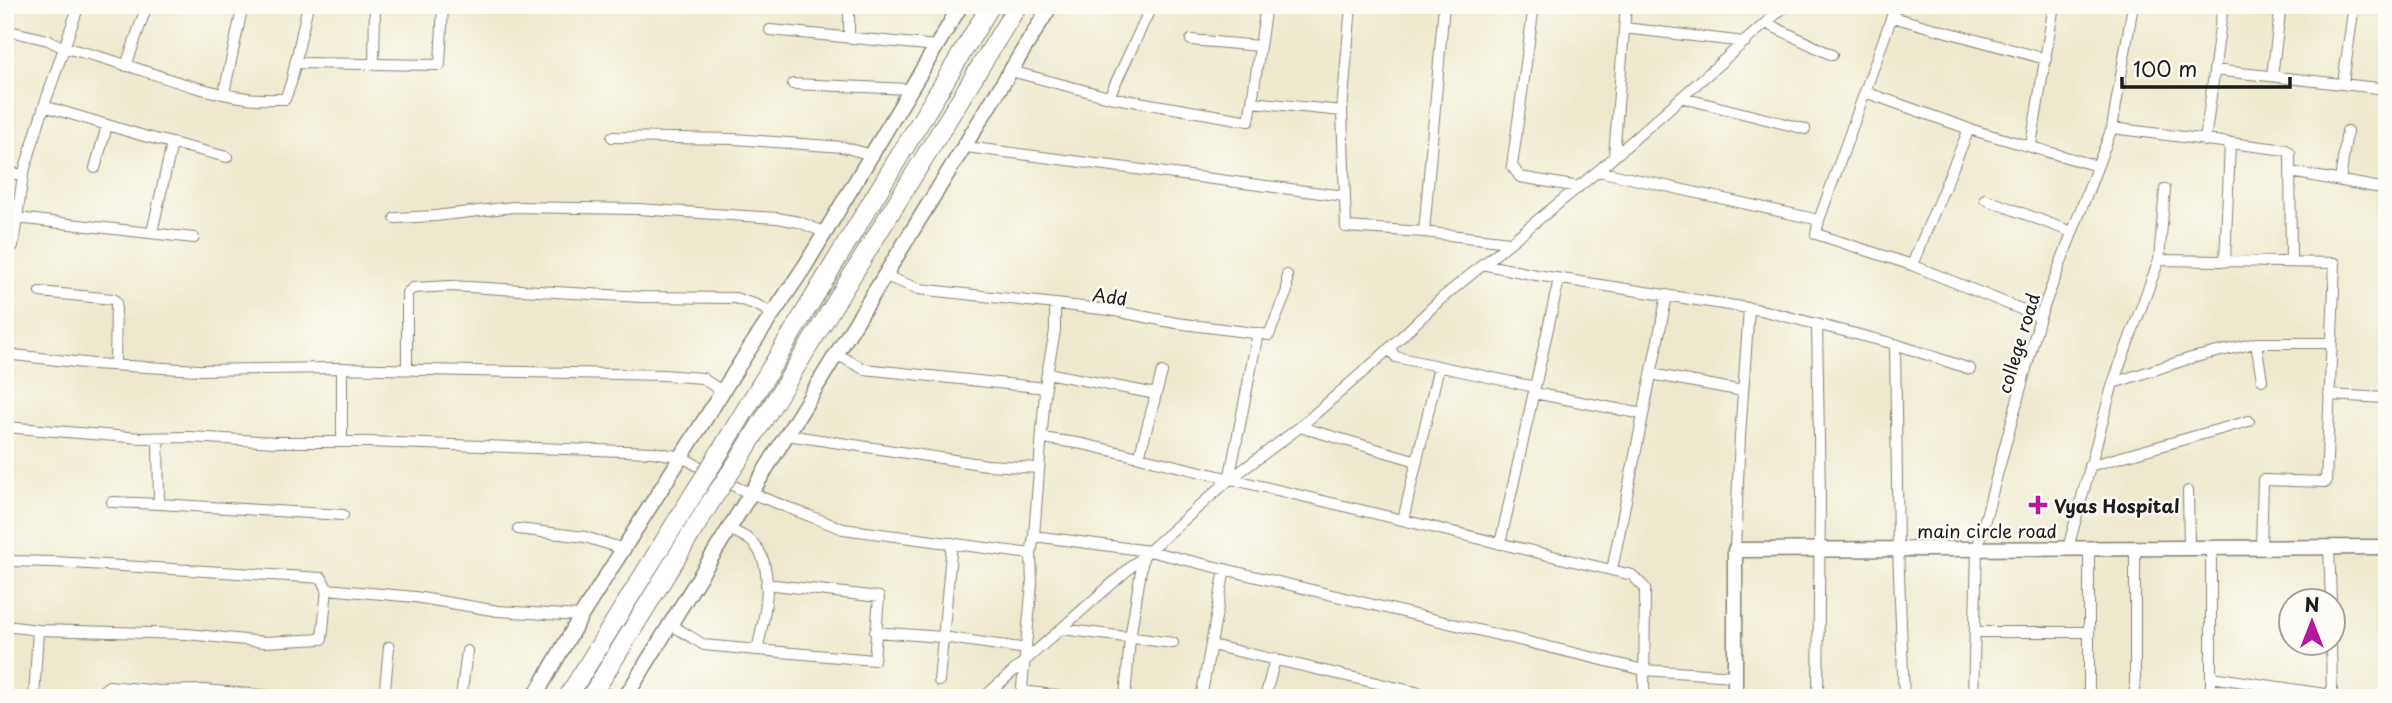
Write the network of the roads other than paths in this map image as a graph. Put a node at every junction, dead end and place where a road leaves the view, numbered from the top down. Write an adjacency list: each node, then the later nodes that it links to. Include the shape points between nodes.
1 (79, 5): 35 (street)
2 (148, 5): 40 (street)
3 (243, 5): 49 (street)
4 (308, 5): 38 (street)
5 (375, 5): 39 (street)
6 (443, 5): 39 (street, via 440,65)
7 (849, 5): 30 (street)
8 (961, 5): 33 (main road)
9 (991, 5): 208 (highway, bridge)
10 (1018, 5): 209 (highway, bridge)
11 (1051, 5): 42 (main road)
12 (1152, 5): 50 (street)
13 (1266, 5): 34 (street)
14 (1351, 5): 54 (street)
15 (1444, 5): 86 (street)
16 (1534, 5): 76 (street, via 1512,166 1520,177)
17 (1626, 5): 27 (street)
18 (1786, 5): 26 (street)
19 (1896, 5): 25 (street)
20 (2054, 5): 37 (street)
21 (2133, 5): 56 (street, college road)
22 (2223, 5): 41 (street)
23 (2281, 5): 43 (street)
24 (2354, 5): 44 (street)
25 (1892, 18): 37 (street); 48 (street)
26 (1766, 23): 32 (street); 36 (street)
27 (1624, 28): 32 (street); 67 (street)
28 (5, 30): 35 (street)
29 (770, 30): 30 (street)
30 (849, 37): 33 (street)
31 (1191, 40): 34 (street)
32 (1745, 42): 51 (street)
33 (937, 46): 46 (main road)
34 (1260, 46): 52 (street)
35 (64, 48): 40 (street); 53 (street)
36 (1832, 55)
37 (2046, 59): 64 (street)
38 (295, 63): 39 (street); 49 (street, via 285,99)
39 (374, 63)
40 (126, 66): 49 (street)
41 (2214, 70): 43 (street); 61 (street)
42 (1011, 71): 50 (street); 65 (main road)
43 (2272, 76): 44 (street)
44 (2343, 83): 47 (street)
45 (793, 84): 46 (street)
46 (910, 89): 66 (main road)
47 (2387, 89)
48 (1865, 92): 58 (street); 83 (street)
49 (224, 93)
50 (1109, 97): 52 (street, via 1249,121)
51 (1683, 98): 57 (street); 67 (street)
52 (1252, 102): 54 (street)
53 (44, 106): 55 (street); 74 (street)
54 (1342, 111): 79 (street)
55 (107, 126): 62 (street); 70 (street)
56 (2112, 128): 61 (street); 69 (street, college road)
57 (1805, 129)
58 (1969, 129): 64 (street); 95 (street)
59 (2347, 131): 75 (street)
60 (612, 136): 66 (street, via 734,139 843,147)
61 (2205, 141): 63 (street)
62 (172, 144): 68 (street); 84 (street)
63 (2230, 144): 73 (street, via 2286,150); 92 (street)
64 (2031, 145): 69 (street)
65 (966, 147): 79 (street); 97 (main road)
66 (872, 155): 85 (main road)
67 (1614, 156): 71 (street)
68 (227, 157)
69 (2097, 166): 87 (street, college road)
70 (95, 168)
71 (1598, 170): 76 (street); 83 (street)
72 (5, 172): 74 (street)
73 (2291, 172): 75 (street); 93 (street)
74 (23, 175): 81 (street)
75 (2340, 181): 78 (street)
76 (1578, 187): 89 (street)
77 (2165, 189): 91 (street)
78 (2387, 189)
79 (1344, 197): 86 (street, via 1346,227)
80 (1985, 199): 87 (street)
81 (17, 218): 84 (street); 90 (street)
82 (395, 218): 85 (street, via 513,207 638,209 768,217)
83 (1819, 220): 95 (street, via 1816,234)
84 (152, 232): 88 (street)
85 (824, 232): 103 (main road)
86 (1424, 232): 89 (street)
87 (2073, 232): 104 (street, college road)
88 (194, 238)
89 (1509, 242): 94 (street)
90 (13, 246)
91 (2159, 260): 92 (street); 122 (street)
92 (2225, 262): 93 (street)
93 (2291, 262): 109 (street, via 2335,263)
94 (1482, 264): 98 (street); 110 (street)
95 (1912, 265): 104 (street)
96 (1287, 275): 106 (street, via 1287,291 1274,327 1269,335)
97 (884, 276): 101 (street, Add, via 919,289); 112 (main road)
98 (1559, 279): 100 (street); 124 (street)
99 (40, 292): 113 (street, via 113,299)
100 (1667, 295): 102 (street); 120 (street)
101 (1055, 305): 106 (street, Add); 119 (street)
102 (1749, 308): 105 (street); 125 (street)
103 (773, 314): 116 (street, via 735,298 412,288 407,293); 126 (main road)
104 (2040, 317): 165 (street, college road)
105 (1817, 324): 108 (street); 167 (street)
106 (1258, 333): 143 (street)
107 (2256, 343): 109 (street); 121 (street); 122 (street)
108 (1895, 344): 117 (street); 164 (street)
109 (2331, 344): 128 (street)
110 (1389, 349): 114 (street, via 1396,356); 133 (street)
111 (5, 354): 113 (street)
112 (838, 355): 123 (street, via 864,369); 134 (main road)
113 (115, 365): 115 (street, via 212,370)
114 (1439, 366): 124 (street); 140 (street)
115 (342, 368): 116 (street); 137 (street)
116 (407, 369): 126 (street, via 676,376 702,378)
117 (1970, 369)
118 (1162, 372): 127 (street)
119 (1047, 373): 123 (street); 127 (street)
120 (1651, 374): 125 (street); 130 (street)
121 (2262, 380)
122 (2113, 383): 141 (street)
123 (1046, 388): 136 (street)
124 (1534, 390): 130 (street); 154 (street)
125 (1743, 391): 166 (street)
126 (723, 392): 138 (main road)
127 (1156, 394): 139 (street)
128 (2329, 395): 129 (street); 155 (street, via 2326,482 2263,481)
129 (2387, 398)
130 (1643, 414): 172 (street)
131 (2249, 421): 141 (street)
132 (5, 427): 135 (street)
133 (1300, 428): 140 (street); 143 (street)
134 (787, 435): 142 (street, via 987,465); 145 (main road)
135 (158, 438): 137 (street); 147 (street)
136 (1042, 438): 139 (street); 142 (street)
137 (342, 442): 138 (street)
138 (682, 457): 145 (street); 163 (main road)
139 (1139, 457): 143 (street)
140 (1417, 461): 149 (street)
141 (2089, 467): 158 (street)
142 (1039, 468): 152 (street)
143 (1229, 480): 149 (street); 169 (street)
144 (2188, 491): 161 (street)
145 (751, 493): 151 (main road); 153 (street, via 843,529)
146 (112, 502): 147 (street)
147 (159, 504): 148 (street)
148 (343, 515)
149 (1403, 520): 154 (street)
150 (518, 529): 163 (street, via 585,537)
151 (729, 529): 173 (street, via 753,543 766,564); 177 (main road)
152 (1034, 536): 168 (street); 169 (street)
153 (952, 543): 168 (street); 184 (street)
154 (1500, 544): 172 (street)
155 (2261, 547): 156 (main road, main circle road); 162 (main road, main circle road)
156 (2329, 547): 157 (main road, main circle road); 174 (street)
157 (2387, 547)
158 (2068, 548): 159 (main road, main circle road); 165 (main road, main circle road)
159 (2089, 548): 160 (main road, main circle road); 183 (street)
160 (2135, 548): 161 (main road, main circle road); 223 (street)
161 (2189, 548): 162 (main road, main circle road)
162 (2211, 548): 196 (street)
163 (624, 549): 176 (main road)
164 (1898, 549): 165 (main road, main circle road); 167 (main road, main circle road); 220 (street)
165 (1976, 549): 182 (street, college road)
166 (1735, 550): 167 (main road, main circle road); 195 (main road)
167 (1818, 550): 219 (street)
168 (1031, 554): 191 (street)
169 (1146, 554): 171 (street); 179 (street); 185 (street)
170 (5, 561): 175 (street, via 322,578)
171 (1225, 569): 187 (street); 194 (street)
172 (1612, 570): 194 (street, via 1632,575 1645,588)
173 (766, 584): 181 (street, via 879,597); 189 (street, via 765,618)
174 (2330, 588)
175 (327, 589): 176 (street, via 498,611); 180 (street, via 322,639 264,642 187,634)
176 (581, 616): 207 (main road)
177 (670, 624): 189 (street, via 704,645); 210 (main road)
178 (5, 626): 180 (street)
179 (1062, 629): 185 (street); 191 (street)
180 (38, 630): 202 (street)
181 (875, 632): 184 (street); 189 (street, via 874,660)
182 (1975, 632): 183 (street); 221 (street, college road)
183 (2089, 632): 222 (street)
184 (942, 637): 191 (street); 197 (street)
185 (1130, 638): 186 (street); 213 (street)
186 (1173, 643)
187 (1211, 645): 193 (street); 214 (street)
188 (389, 647): 205 (street)
189 (757, 650)
190 (467, 651): 206 (street)
191 (1026, 654): 198 (street); 211 (street)
192 (2331, 658): 201 (street)
193 (1275, 659): 215 (street); 216 (street)
194 (1644, 670): 195 (street); 217 (street)
195 (1735, 676): 218 (main road)
196 (2211, 677): 201 (street); 224 (street)
197 (939, 681)
198 (1022, 694): 212 (street)
199 (169, 695): 200 (street, via 204,690); 203 (street, via 109,686)
200 (236, 695): 204 (street)
201 (2332, 696)
202 (34, 698)
203 (103, 698)
204 (296, 698)
205 (384, 698)
206 (461, 698)
207 (534, 698)
208 (567, 698)
209 (590, 698)
210 (625, 698)
211 (983, 698)
212 (1074, 698)
213 (1125, 698)
214 (1201, 698)
215 (1265, 698)
216 (1442, 698)
217 (1644, 698)
218 (1735, 698)
219 (1818, 698)
220 (1905, 698)
221 (1973, 698)
222 (2089, 698)
223 (2135, 698)
224 (2211, 698)

